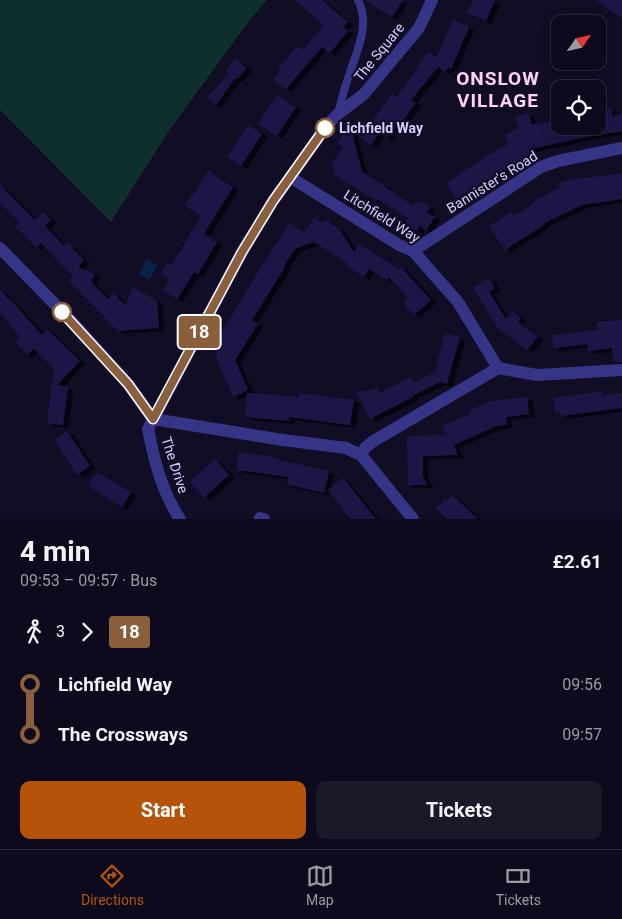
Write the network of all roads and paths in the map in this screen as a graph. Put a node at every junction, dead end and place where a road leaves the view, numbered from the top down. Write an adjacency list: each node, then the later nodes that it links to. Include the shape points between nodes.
1 (358, 0): 3 (lane, via 364,25)
2 (432, 0): 3 (street, The Square, via 418,28 364,94)
3 (338, 114): 5 (street, The Square)
4 (622, 148): 7 (street, Bannister's Road, via 541,167)
5 (290, 177): 7 (street, Litchfield Way, via 399,245); 10 (street, The Square, via 242,252)
6 (0, 248): 10 (street, via 128,384)
7 (413, 250): 8 (street, Litchfield Way, via 458,302)
8 (498, 368): 9 (street, via 537,375); 11 (street, via 372,442)
9 (622, 370)
10 (153, 419): 11 (street, via 346,448); 12 (street, The Drive, via 148,428 153,454 162,484)
11 (361, 455): 13 (street)
12 (180, 519)
13 (414, 519)

